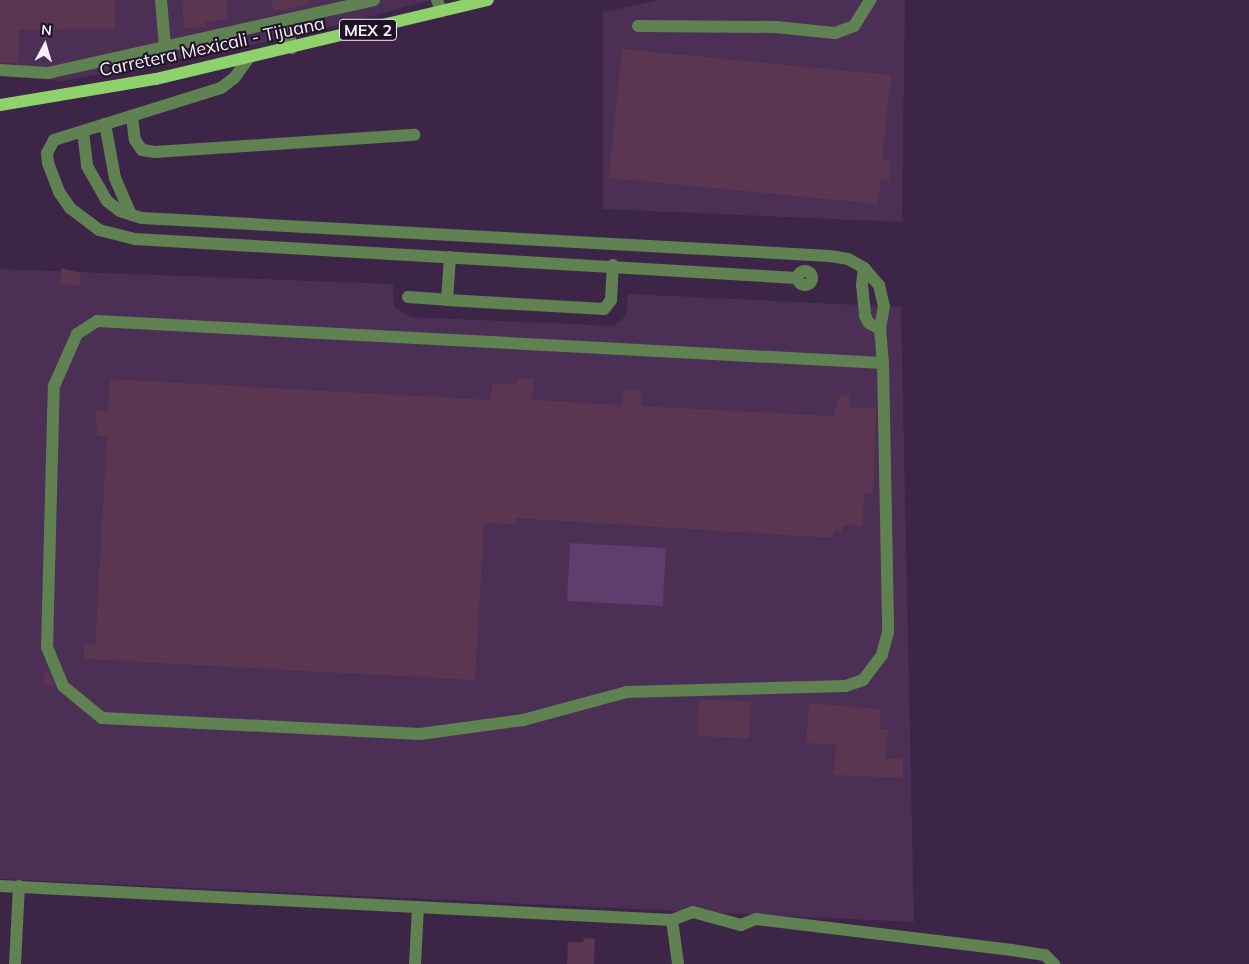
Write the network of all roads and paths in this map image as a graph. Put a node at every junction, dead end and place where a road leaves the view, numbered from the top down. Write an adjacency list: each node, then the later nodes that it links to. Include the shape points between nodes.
1 (161, 0): 8 (lane)
2 (374, 0): 6 (lane)
3 (488, 0): 5 (main road, Carretera Mexicali - Tijuana / MEX 2)
4 (870, 0): 7 (lane, via 854,26 835,33 785,28)
5 (439, 6): 9 (main road, Carretera Mexicali - Tijuana / MEX 2)
6 (285, 21): 8 (lane); 9 (lane)
7 (638, 26)
8 (165, 46): 11 (lane, via 48,73)
9 (292, 48): 10 (main road, Carretera Mexicali - Tijuana / MEX 2)
10 (248, 59): 12 (main road, Carretera Mexicali - Tijuana / MEX 2, via 90,92); 13 (lane, via 234,78 221,88)
11 (0, 70)
12 (0, 106)
13 (132, 117): 14 (lane); 16 (lane, via 135,140 142,150 155,152)
14 (106, 124): 15 (lane); 17 (lane, via 115,178)
15 (83, 132): 17 (lane, via 86,166 97,186 107,201); 18 (lane, via 61,135 54,140 47,153 48,163 70,208 92,225 116,236 167,242)
16 (414, 135)
17 (131, 215): 20 (lane, via 159,220 799,253 848,259)
18 (450, 257): 19 (lane); 23 (lane)
19 (613, 265): 21 (lane); 23 (lane, via 611,300 604,309)
20 (864, 268): 24 (lane, via 879,284 883,296); 24 (lane, via 865,316)
21 (797, 278)
22 (408, 297): 23 (lane)
23 (447, 300)
24 (880, 329): 25 (lane)
25 (883, 363): 25 (lane, via 97,321 77,334 54,386 47,647 63,686 102,718 420,734 522,720 628,692 836,687 863,680 882,654 888,632)
26 (0, 886): 27 (lane)
27 (19, 886): 28 (lane); 30 (lane)
28 (418, 907): 29 (lane); 31 (lane)
29 (672, 920): 32 (lane); 33 (lane, via 693,912 742,925 756,919 1004,948 1045,955)
30 (15, 964)
31 (415, 964)
32 (678, 964)
33 (1054, 964)

